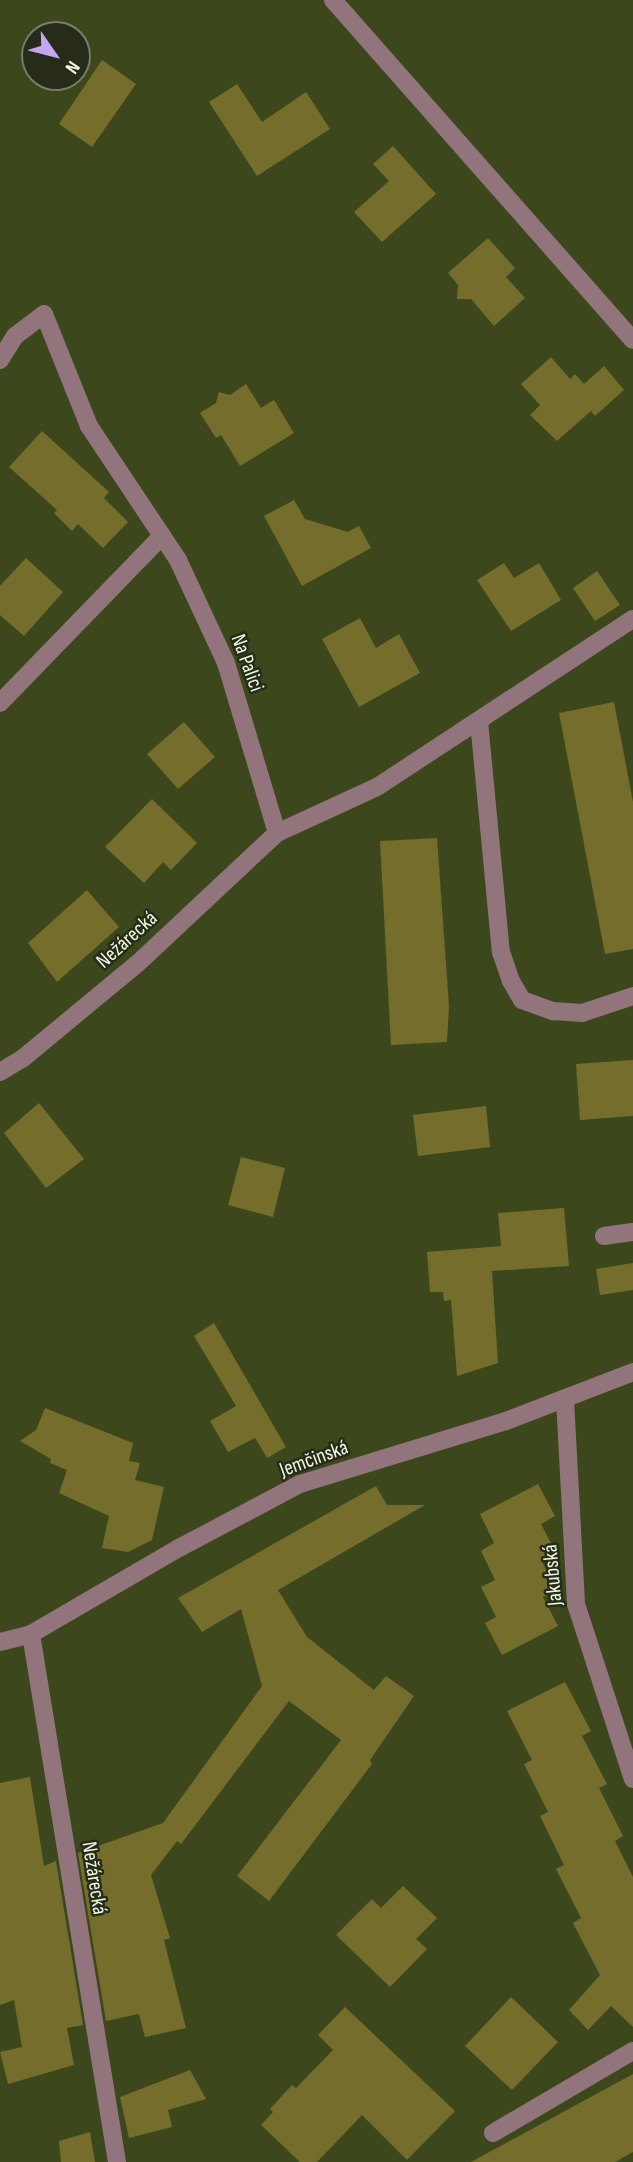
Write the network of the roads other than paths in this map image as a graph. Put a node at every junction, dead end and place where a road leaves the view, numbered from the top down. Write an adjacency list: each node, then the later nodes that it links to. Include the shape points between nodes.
1 (332, 0): 2 (street)
2 (633, 340)
3 (0, 360): 4 (street, Na Palici, via 15,336 44,314 89,426)
4 (162, 536): 6 (street); 8 (street, Na Palici, via 226,663)
5 (633, 619): 7 (street)
6 (0, 703)
7 (479, 721): 8 (street, via 377,787); 9 (street, via 501,952 511,981 522,1000 553,1011 582,1013)
8 (277, 833): 10 (street, Nežárecká, via 137,964)
9 (633, 996)
10 (0, 1072)
11 (633, 1233): 12 (street)
12 (604, 1236)
13 (633, 1372): 14 (street, Jemčinská)
14 (565, 1400): 15 (street, Jemčinská, via 300,1485 179,1548); 17 (street, Jakubská, via 576,1604)
15 (31, 1634): 16 (street); 20 (street, Nežárecká)
16 (0, 1642)
17 (633, 1779)
18 (633, 2051): 19 (street)
19 (493, 2133)
20 (117, 2162)

